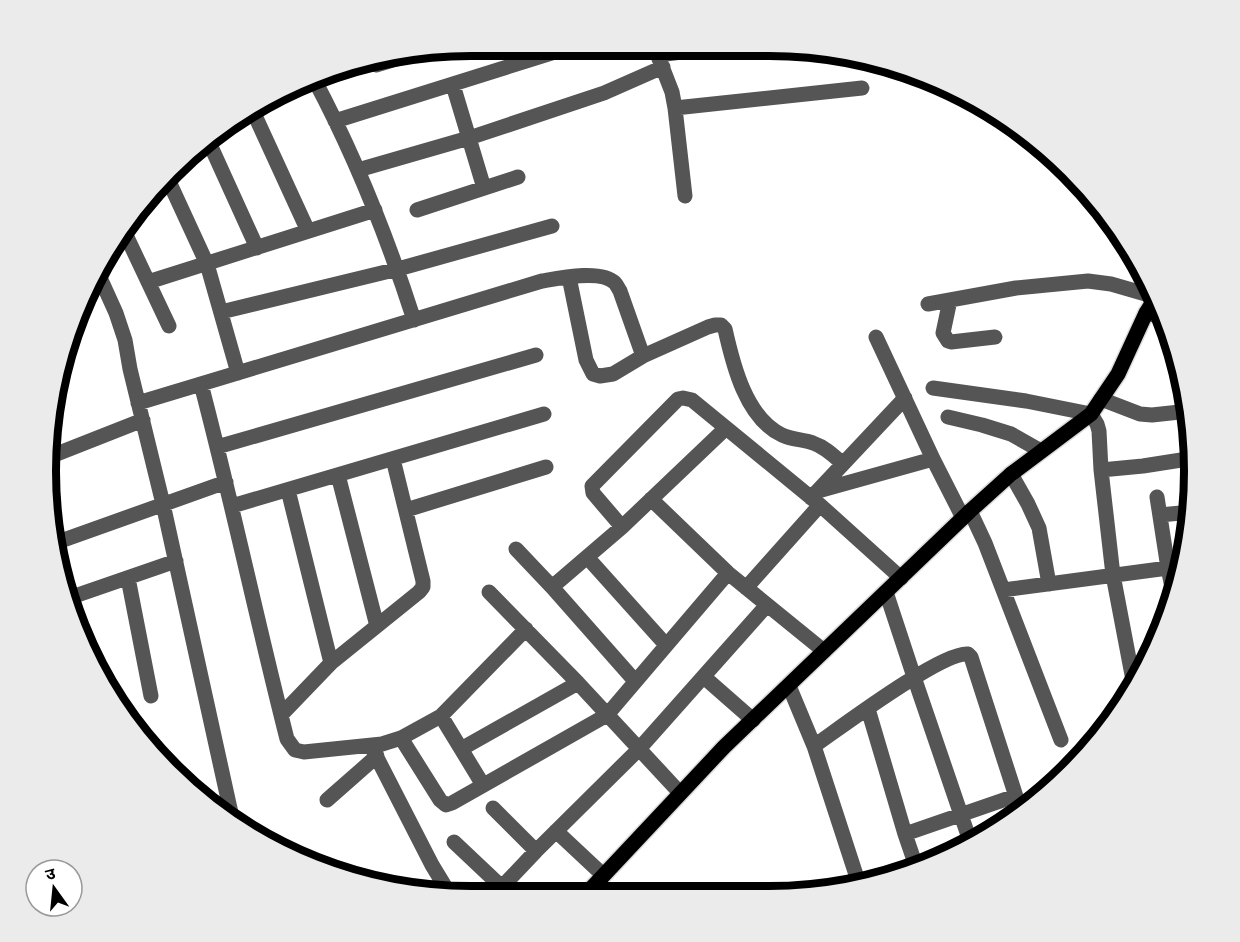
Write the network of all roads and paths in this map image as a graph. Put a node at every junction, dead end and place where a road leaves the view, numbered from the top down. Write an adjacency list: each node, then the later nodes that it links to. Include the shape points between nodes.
1 (530, 56): 4 (street)
2 (658, 56): 6 (street); 9 (street, via 604,93)
3 (317, 85): 8 (street)
4 (453, 85): 8 (street); 9 (street)
5 (861, 88): 6 (street)
6 (675, 108): 15 (street)
7 (255, 116): 19 (street)
8 (335, 121): 11 (street)
9 (469, 138): 11 (street); 14 (street)
10 (211, 147): 21 (street)
11 (358, 170): 16 (street)
12 (518, 177): 14 (street)
13 (170, 184): 22 (street)
14 (484, 188): 17 (street)
15 (685, 196)
16 (375, 210): 19 (street); 23 (street)
17 (417, 210)
18 (552, 226): 23 (street)
19 (308, 231): 21 (street)
20 (128, 238): 26 (street)
21 (257, 248): 22 (street)
22 (207, 264): 26 (street); 31 (street)
23 (398, 269): 31 (street); 34 (street)
24 (569, 277): 34 (street, via 542,281); 39 (street, via 594,276 615,283); 39 (street, via 586,360 593,374 613,374)
25 (101, 281): 45 (street, via 122,331)
26 (148, 282): 35 (street)
27 (1145, 294): 28 (street, via 1088,281)
28 (950, 300): 29 (street); 37 (street, via 943,333 948,341)
29 (928, 304)
30 (1150, 306): 32 (main road)
31 (221, 312): 40 (street)
32 (1146, 313): 33 (street); 44 (main road, via 1118,374)
33 (1154, 315)
34 (414, 320): 40 (street)
35 (169, 326)
36 (876, 337): 43 (street)
37 (995, 337)
38 (536, 355): 52 (street)
39 (643, 356): 58 (street, via 721,325 735,368 761,418 785,437 824,447)
40 (238, 373): 41 (street)
41 (201, 384): 45 (street); 52 (street)
42 (933, 388): 48 (street)
43 (905, 398): 56 (street); 58 (street)
44 (1101, 399): 46 (street, via 1140,414); 48 (main road)
45 (138, 403): 50 (street)
46 (1180, 412)
47 (544, 414): 55 (street)
48 (1091, 414): 53 (main road); 60 (street, via 1099,431)
49 (948, 417): 53 (street, via 1011,434)
50 (143, 420): 54 (street); 68 (street)
51 (726, 428): 66 (street); 67 (street); 74 (street, via 692,399 678,399 591,486)
52 (217, 447): 63 (street)
53 (1041, 451): 61 (main road)
54 (56, 454)
55 (393, 459): 62 (street); 70 (street)
56 (933, 459): 66 (street); 72 (street)
57 (1184, 459): 60 (street)
58 (843, 464): 66 (street)
59 (546, 467): 70 (street)
60 (1101, 470): 82 (street)
61 (1011, 474): 72 (main road); 85 (street, via 1038,528)
62 (338, 475): 64 (street); 93 (street)
63 (226, 482): 68 (street); 69 (street)
64 (288, 490): 69 (street); 97 (street)
65 (1157, 497): 73 (street)
66 (816, 498): 84 (street); 87 (street)
67 (651, 499): 74 (street); 81 (street)
68 (164, 504): 75 (street); 78 (street)
69 (232, 506): 106 (street)
70 (406, 510): 93 (street, via 423,587)
71 (1182, 513): 73 (street)
72 (966, 515): 84 (main road); 88 (street, via 985,543)
73 (1160, 515): 79 (street)
74 (622, 527): 77 (street)
75 (61, 541)
76 (516, 549): 86 (street)
77 (587, 557): 86 (street); 95 (street)
78 (176, 561): 83 (street); 122 (street)
79 (1174, 564)
80 (1173, 567): 82 (street)
81 (728, 573): 87 (street); 95 (street)
82 (1113, 575): 85 (street); 98 (street)
83 (128, 578): 91 (street); 104 (street)
84 (901, 578): 90 (main road)
85 (1049, 584): 88 (street)
86 (552, 587): 101 (street)
87 (746, 588): 92 (street)
88 (1003, 590): 111 (street)
89 (489, 592): 94 (street)
90 (886, 592): 96 (main road); 100 (street)
91 (75, 596)
92 (767, 605): 96 (street); 99 (street)
93 (377, 626): 97 (street)
94 (526, 629): 102 (street); 108 (street)
95 (666, 645): 101 (street)
96 (824, 651): 103 (main road)
97 (331, 663): 106 (street)
98 (1131, 675)
99 (704, 676): 109 (street); 114 (street)
100 (914, 677): 105 (street); 118 (street, via 959,654 971,657); 123 (street)
101 (635, 681): 107 (street)
102 (578, 683): 107 (street); 113 (street)
103 (789, 686): 109 (main road); 112 (street)
104 (151, 696)
105 (868, 709): 112 (street); 125 (street)
106 (281, 715): 115 (street, via 287,739 295,750 350,747)
107 (607, 715): 114 (street); 116 (street)
108 (441, 716): 110 (street); 113 (street)
109 (753, 720): 117 (main road)
110 (401, 738): 115 (street); 116 (street, via 443,803 452,803)
111 (1061, 740)
112 (814, 746): 131 (street)
113 (461, 749): 116 (street)
114 (639, 749): 117 (street); 124 (street)
115 (374, 751): 119 (street); 132 (street)
116 (483, 785)
117 (680, 794): 130 (main road)
118 (1015, 796): 120 (street); 123 (street)
119 (327, 800)
120 (1018, 804)
121 (494, 808): 128 (street)
122 (229, 809)
123 (961, 814): 125 (street); 126 (street)
124 (556, 831): 128 (street); 130 (street)
125 (905, 834): 129 (street)
126 (968, 836)
127 (454, 842): 133 (street)
128 (536, 851): 134 (street)
129 (914, 860)
130 (603, 875): 135 (main road)
131 (857, 877)
132 (445, 886)
133 (501, 886)
134 (508, 886)
135 (593, 886)

